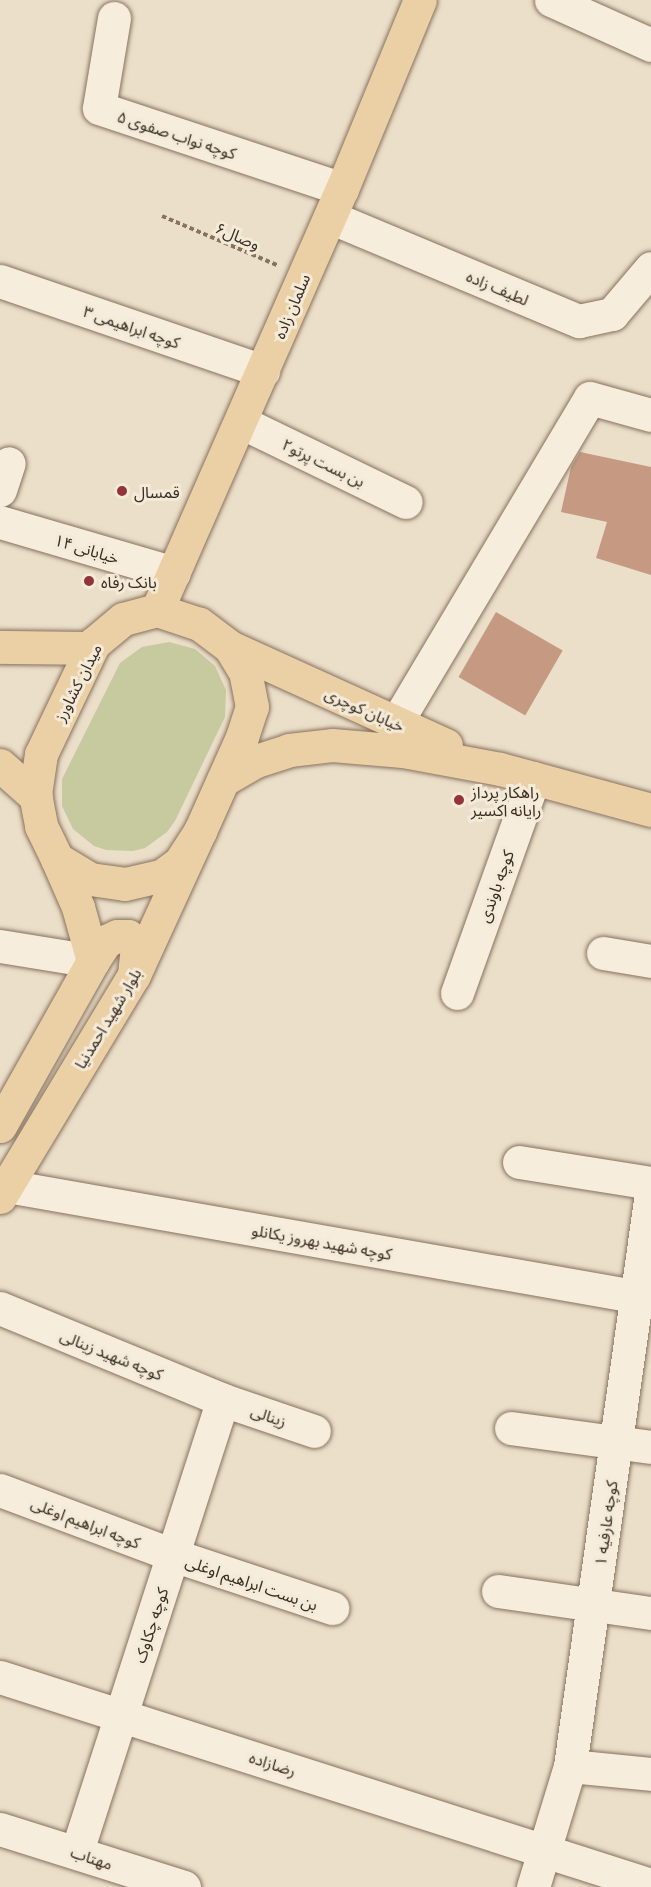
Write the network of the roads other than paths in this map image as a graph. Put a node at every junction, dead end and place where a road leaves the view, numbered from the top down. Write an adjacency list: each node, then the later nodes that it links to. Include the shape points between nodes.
1 (420, 0): 5 (main road, سلمان زاده)
2 (551, 0): 4 (street)
3 (114, 18): 5 (street, کوچه نواب صفوی ۵, via 99,108)
4 (651, 45)
5 (336, 203): 6 (street, لطیف زاده, via 579,321 612,314); 8 (main road, سلمان زاده)
6 (651, 268)
7 (0, 281): 8 (street, کوچه ابراهیمی ۳)
8 (263, 371): 10 (main road, سلمان زاده)
9 (651, 415): 18 (street, via 590,398)
10 (241, 422): 11 (street, بن بست پرتو۲); 13 (main road, سلمان زاده)
11 (406, 502)
12 (0, 522): 13 (street, خیابانی ۱۴)
13 (174, 573): 14 (main road, سلمان زاده)
14 (158, 610): 16 (main road, via 199,624); 17 (main road, میدان کشاورز, via 123,619)
15 (0, 647): 17 (main road)
16 (230, 647): 18 (main road, خیابان کوچری); 22 (main road, via 244,672 252,707)
17 (91, 648): 23 (main road, میدان کشاورز, via 42,754)
18 (396, 723): 20 (main road, خیابان کوچری)
19 (0, 765): 23 (main road)
20 (500, 769): 21 (main road, خیابان کوچری); 22 (main road, خیابان کوچری, via 402,751 332,745 289,750 256,761)
21 (534, 778): 24 (main road, خیابان کوچری); 32 (street, کوچه باوندی)
22 (223, 780): 25 (main road)
23 (36, 797): 26 (main road, میدان کشاورز, via 40,826)
24 (651, 810)
25 (201, 831): 26 (main road, via 180,862 163,875 125,884 90,879); 31 (main road, بلوار شهید احمدنیا)
26 (57, 859): 29 (main road, via 78,907)
27 (0, 946): 29 (street)
28 (603, 953): 30 (street)
29 (93, 961): 31 (main road, via 106,941 128,936 137,946); 33 (main road)
30 (651, 961)
31 (134, 975): 36 (main road, بلوار شهید احمدنیا)
32 (457, 993)
33 (0, 1126)
34 (519, 1161): 35 (street)
35 (651, 1183)
36 (3, 1191): 38 (street, کوچه شهید بهروز یکانلو)
37 (651, 1193): 38 (street, کوچه عارفیه ۱)
38 (644, 1298): 43 (street, کوچه عارفیه ۱)
39 (0, 1308): 40 (street, کوچه شهید زینالی)
40 (223, 1400): 42 (street, زینالی); 46 (street, کوچه چکاوک)
41 (511, 1428): 43 (street)
42 (314, 1431)
43 (616, 1441): 44 (street); 48 (street, کوچه عارفیه ۱)
44 (651, 1447)
45 (0, 1490): 46 (street, کوچه ابراهیم اوغلی)
46 (173, 1555): 49 (street, بن بست ابراهیم اوغلی); 52 (street, کوچه چکاوک)
47 (498, 1591): 48 (street)
48 (593, 1605): 50 (street); 53 (street, کوچه عارفیه ۱)
49 (332, 1608)
50 (651, 1613)
51 (0, 1677): 52 (street, رضازاده)
52 (121, 1714): 56 (street, رضازاده); 57 (street, کوچه چکاوک)
53 (570, 1766): 54 (street); 56 (street, کوچه عارفیه ۱)
54 (651, 1774)
55 (0, 1829): 57 (street, مهتاب)
56 (545, 1850): 58 (street, رضازاده); 60 (street, کوچه عارفیه ۱)
57 (77, 1851): 59 (street, مهتاب)
58 (651, 1885)
59 (184, 1887)
60 (533, 1887)

